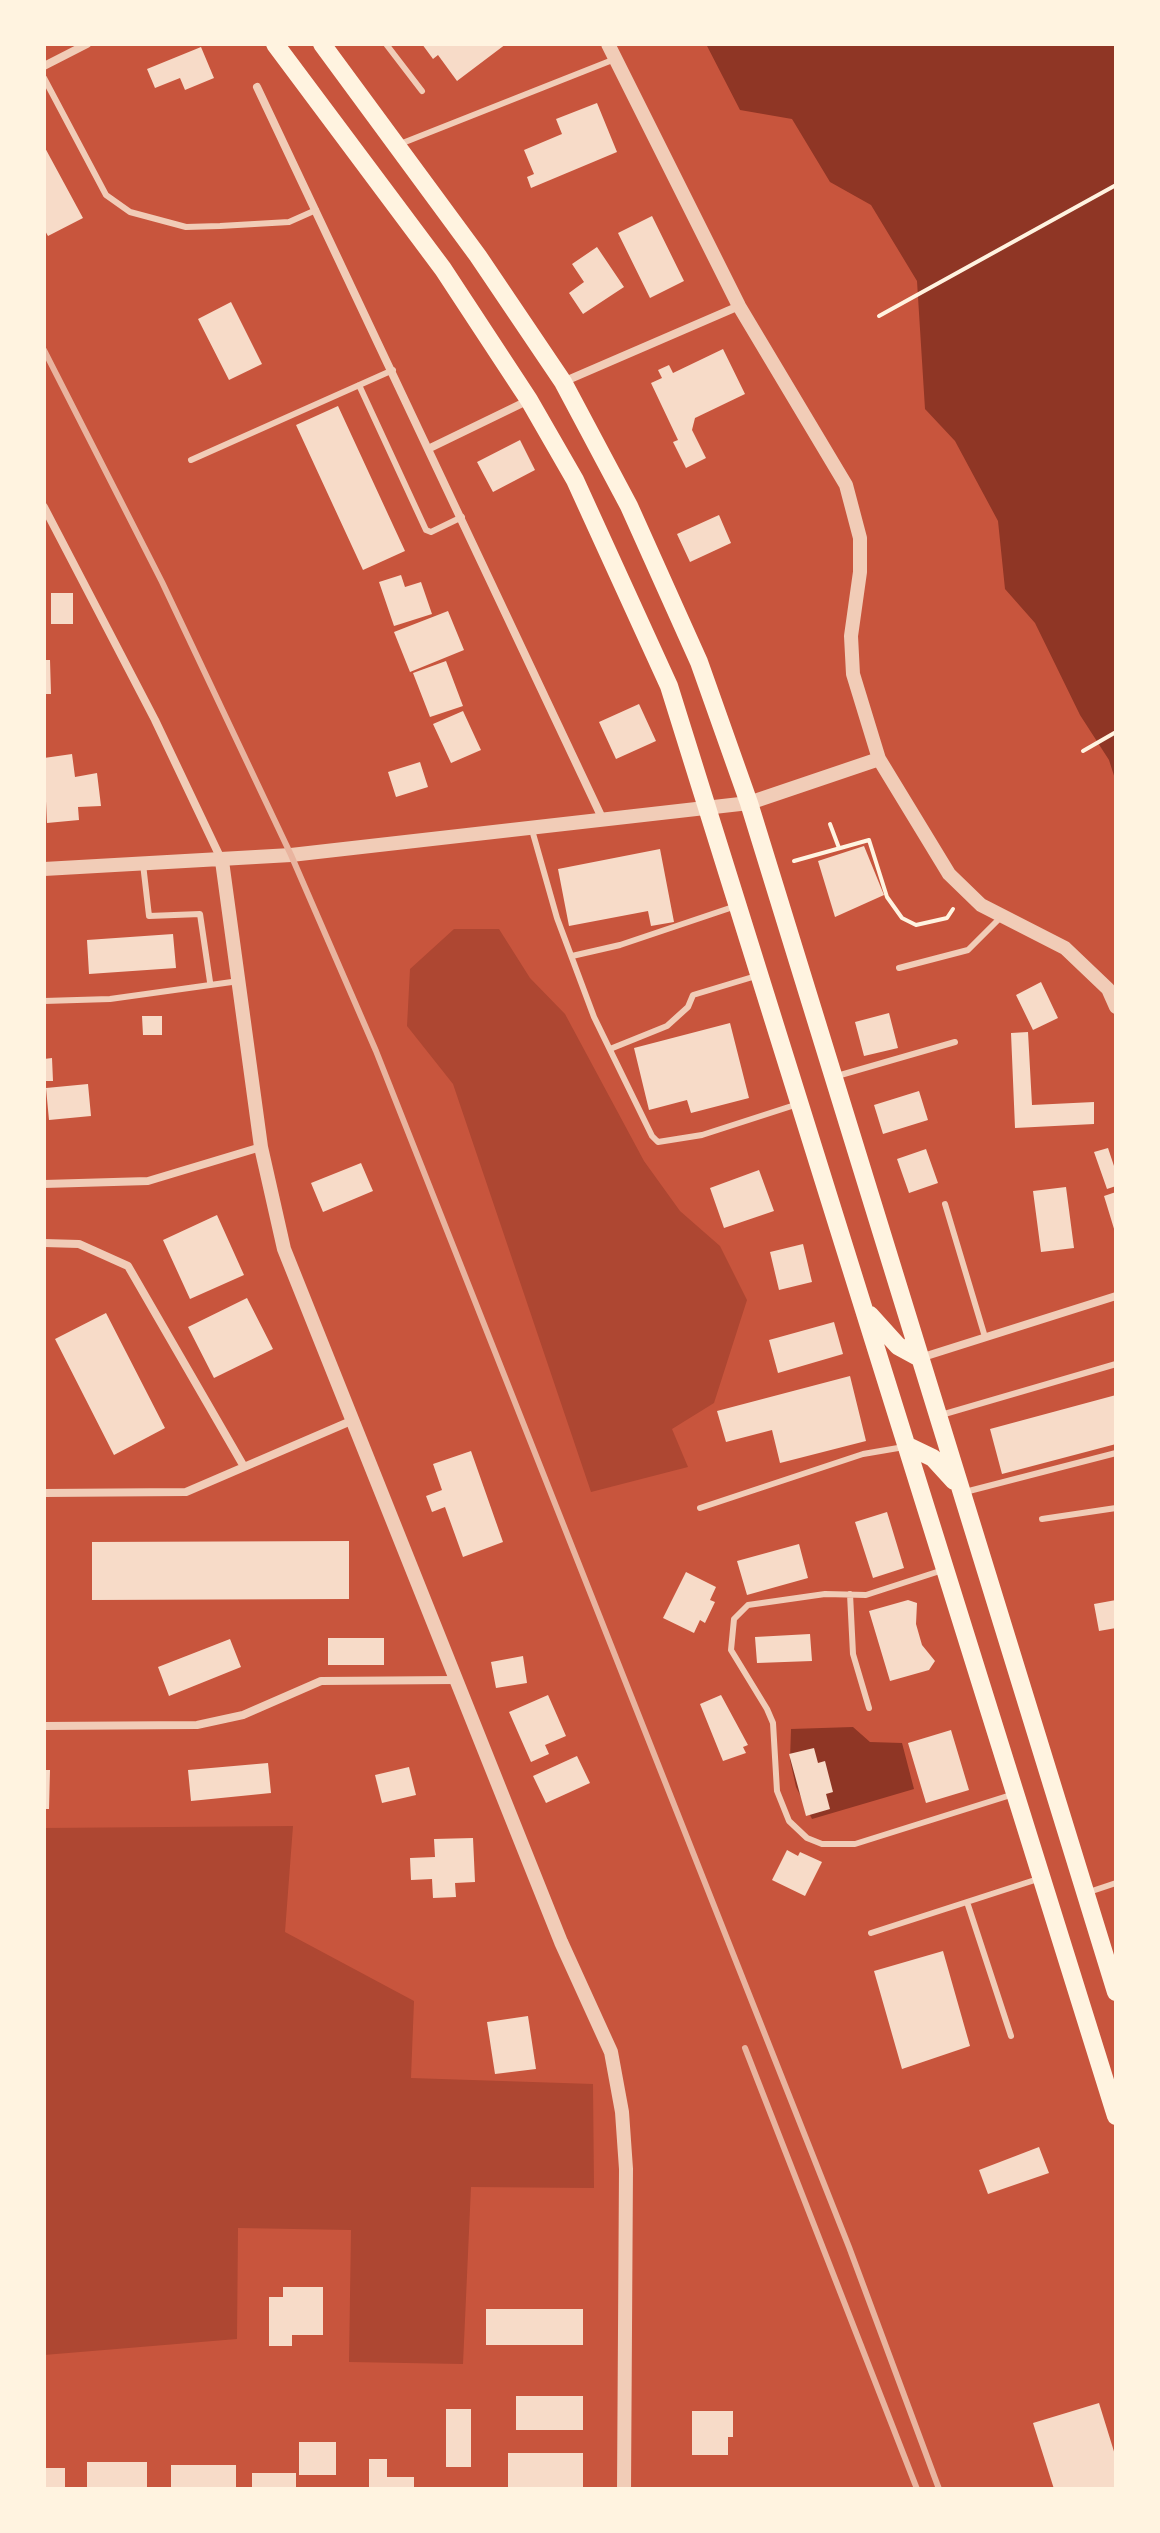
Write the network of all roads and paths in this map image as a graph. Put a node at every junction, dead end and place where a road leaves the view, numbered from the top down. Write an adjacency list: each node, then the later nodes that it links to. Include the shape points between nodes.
1 (87, 44): 7 (street)
2 (275, 44): 19 (main road, via 443,269)
3 (322, 44): 11 (main road)
4 (386, 44): 10 (lane)
5 (608, 44): 6 (street)
6 (615, 59): 11 (lane); 14 (street)
7 (44, 66)
8 (44, 78): 13 (lane, via 106,195 130,212 151,221 209,227 289,222)
9 (257, 87): 13 (street)
10 (422, 91)
11 (397, 145): 17 (main road)
12 (1116, 185): 15 (path)
13 (316, 210): 16 (street)
14 (739, 306): 17 (street); 26 (street, via 846,485 860,538 853,674)
15 (879, 316)
16 (393, 370): 18 (lane); 20 (street)
17 (563, 382): 27 (main road, via 668,589)
18 (359, 385): 21 (lane); 23 (lane, via 426,530)
19 (529, 400): 20 (street); 28 (main road, via 624,582 669,686)
20 (430, 448): 23 (street)
21 (191, 460)
22 (44, 507): 33 (street)
23 (462, 517): 29 (street)
24 (1116, 732): 25 (path)
25 (1083, 751)
26 (879, 759): 27 (street); 39 (street, via 949,874 981,905)
27 (749, 803): 28 (street); 49 (main road)
28 (709, 807): 29 (street); 37 (main road)
29 (604, 821): 31 (street)
30 (830, 824): 32 (path)
31 (532, 830): 33 (street); 40 (lane)
32 (839, 848): 34 (path); 38 (path, via 869,840 887,897 902,918 916,925 947,918)
33 (222, 861): 35 (street); 43 (street)
34 (794, 861)
35 (143, 864): 36 (street); 44 (lane, via 149,916 200,914)
36 (44, 869)
37 (739, 905): 40 (lane); 42 (main road)
38 (953, 909)
39 (1002, 916): 41 (lane, via 968,950); 46 (street, via 1065,948 1108,989)
40 (572, 956): 48 (lane)
41 (899, 968)
42 (761, 974): 48 (lane, via 693,995 667,1026); 50 (main road)
43 (239, 981): 44 (lane); 51 (street)
44 (210, 982): 45 (lane, via 110,999)
45 (44, 1001)
46 (1116, 1007)
47 (955, 1042): 49 (lane)
48 (610, 1049): 50 (lane, via 639,1114 658,1142 702,1135)
49 (833, 1077): 58 (main road)
50 (801, 1102): 56 (main road)
51 (261, 1147): 52 (street, via 148,1181); 61 (street, via 284,1249)
52 (44, 1184)
53 (945, 1204): 57 (lane)
54 (44, 1243): 64 (street, via 79,1244 128,1266)
55 (1116, 1296): 57 (street)
56 (865, 1310): 58 (main road, via 898,1346); 62 (main road)
57 (985, 1337): 58 (street)
58 (920, 1358): 60 (main road)
59 (1116, 1364): 60 (lane)
60 (937, 1416): 65 (main road)
61 (351, 1421): 64 (street); 72 (street)
62 (908, 1446): 65 (main road, via 933,1458); 67 (lane, via 863,1454); 70 (main road)
63 (1116, 1453): 65 (lane)
64 (243, 1465): 66 (street, via 186,1492)
65 (960, 1489): 78 (main road)
66 (44, 1493)
67 (700, 1508)
68 (1116, 1508): 69 (lane)
69 (1042, 1519)
70 (946, 1569): 71 (lane, via 866,1595); 75 (main road)
71 (850, 1594): 73 (lane, via 853,1654); 75 (lane, via 748,1605 732,1626 736,1663 773,1723 777,1791 789,1821 822,1844 855,1844)
72 (455, 1680): 74 (street, via 321,1681 243,1715 197,1725); 84 (street, via 611,2052 626,2169)
73 (869, 1708)
74 (44, 1726)
75 (1016, 1793): 76 (main road)
76 (1042, 1878): 79 (lane); 83 (main road)
77 (1116, 1883): 78 (lane)
78 (1085, 1893): 81 (main road)
79 (967, 1902): 80 (lane); 82 (lane)
80 (871, 1933)
81 (1116, 1992)
82 (1011, 2036)
83 (1116, 2116)
84 (624, 2489)

